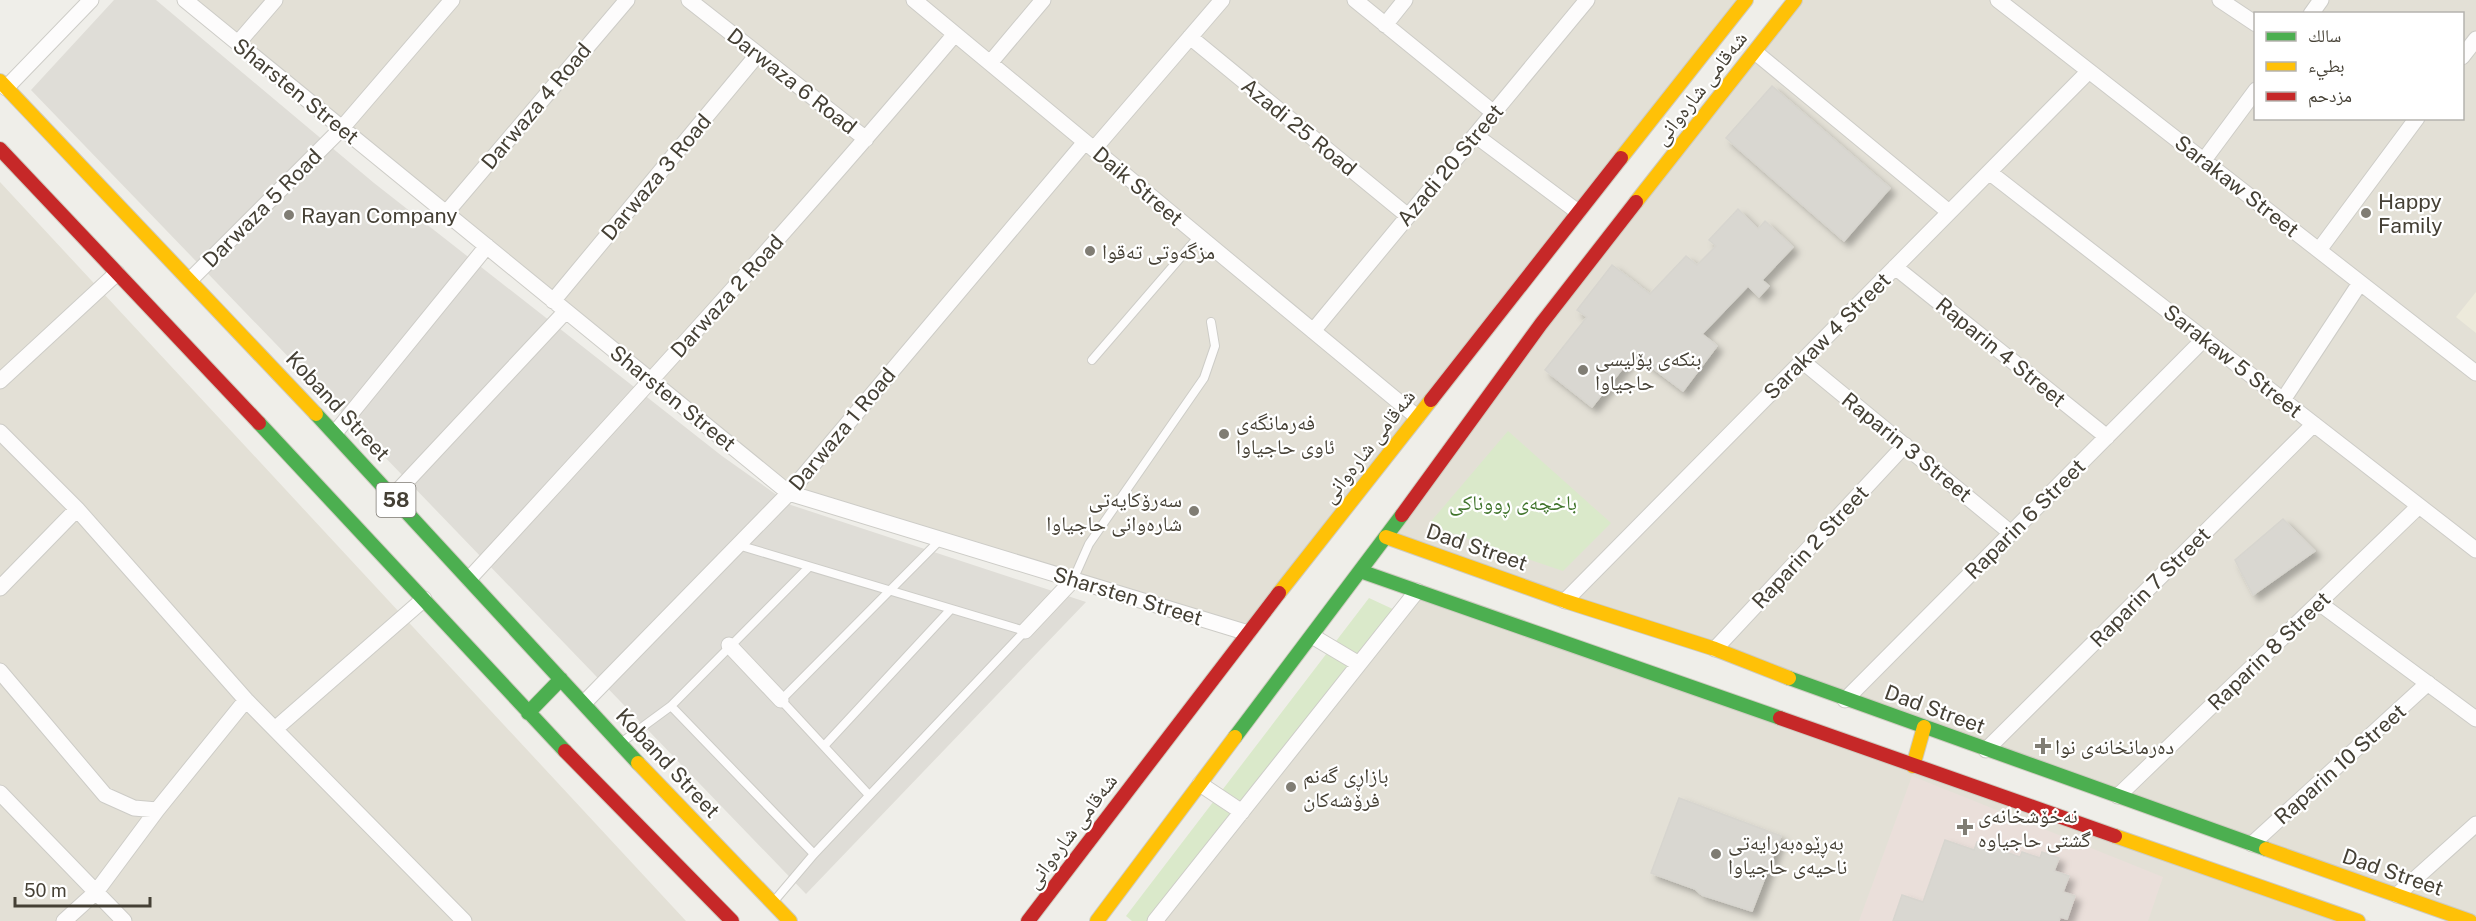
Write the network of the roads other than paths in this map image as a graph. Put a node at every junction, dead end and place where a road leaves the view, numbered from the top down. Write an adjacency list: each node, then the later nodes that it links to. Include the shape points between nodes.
1 (91, 0): 28 (street)
2 (185, 0): 22 (street, Sharsten Street)
3 (275, 0): 22 (street)
4 (452, 0): 32 (street, Darwaza 5 Road)
5 (627, 0): 41 (street, Darwaza 4 Road)
6 (689, 0): 24 (street, Darwaza 6 Road)
7 (914, 0): 19 (street, Daik Street)
8 (1043, 0): 26 (street)
9 (1222, 0): 20 (street, Darwaza 1 Road)
10 (1355, 0): 18 (street)
11 (1405, 0): 18 (street)
12 (1587, 0): 30 (street, Azadi 20 Street)
13 (1746, 0): 39 (main road, شەقامی شارەوانی)
14 (1795, 0): 23 (main road, شەقامی شارەوانی)
15 (1998, 0): 27 (street, Sarakaw Street)
16 (2220, 0): 17 (street)
17 (2254, 23)
18 (1385, 25): 30 (street)
19 (955, 34): 26 (street, Daik Street); 34 (street, Darwaza 2 Road)
20 (1190, 37): 35 (street, Darwaza 1 Road); 42 (street, Azadi 25 Road)
21 (2476, 39): 25 (street)
22 (238, 43): 32 (street, Sharsten Street)
23 (1755, 52): 40 (street); 54 (main road, شەقامی شارەوانی)
24 (758, 54): 34 (street, Darwaza 6 Road); 51 (street, Darwaza 3 Road)
25 (2464, 56)
26 (990, 63): 35 (street, Daik Street)
27 (2089, 71): 37 (street, Sarakaw Street); 38 (street, Sarakaw 4 Street)
28 (3, 84): 48 (main road, Koband Street / 58, via 136,228)
29 (2254, 93): 37 (street)
30 (1494, 113): 33 (street, Azadi 20 Street)
31 (2416, 120): 45 (street)
32 (342, 128): 41 (street, Sharsten Street); 48 (street, Darwaza 5 Road)
33 (1475, 135): 39 (street); 42 (street, Azadi 20 Street)
34 (866, 139): 61 (street, Darwaza 2 Road)
35 (1089, 145): 43 (street, Daik Street); 69 (street, Darwaza 1 Road)
36 (0, 149): 47 (main road, 58)
37 (2204, 160): 45 (street, Sarakaw Street)
38 (1989, 172): 40 (street, Sarakaw 4 Street); 56 (street, Sarakaw 5 Street)
39 (1578, 212): 50 (main road, شەقامی شارەوانی)
40 (1949, 212): 46 (street, Sarakaw 4 Street)
41 (446, 213): 44 (street, Sharsten Street)
42 (1408, 216): 55 (street, Azadi 20 Street)
43 (1199, 236): 55 (street, Daik Street); 57 (lane)
44 (487, 246): 51 (street, Sharsten Street); 66 (street)
45 (2319, 250): 49 (street, Sarakaw Street)
46 (1895, 267): 58 (street, Sarakaw 4 Street); 67 (street, Raparin 4 Street)
47 (117, 273): 60 (street); 85 (main road, 58)
48 (190, 280): 66 (main road, Koband Street / 58)
49 (2360, 283): 59 (street, Sarakaw Street); 62 (street)
50 (1512, 300): 54 (main road, via 1533,304); 63 (main road, شەقامی شارەوانی)
51 (553, 301): 52 (street, Sharsten Street)
52 (566, 311): 61 (street, Sharsten Street); 70 (street)
53 (1211, 322): 81 (lane, via 1215,346 1204,378 1089,544)
54 (1541, 324): 74 (main road, شەقامی شارەوانی)
55 (1313, 331): 63 (street, Daik Street)
56 (2204, 339): 62 (street, Sarakaw 5 Street); 67 (street, Raparin 6 Street)
57 (1092, 360)
58 (1802, 361): 68 (street, Raparin 3 Street); 86 (street, Sarakaw 4 Street)
59 (2476, 373)
60 (0, 381)
61 (652, 381): 69 (street, Sharsten Street); 80 (street, Darwaza 2 Road)
62 (2283, 400): 64 (street, Sarakaw 5 Street)
63 (1417, 417): 90 (main road, شەقامی شارەوانی)
64 (2314, 424): 71 (street, Sarakaw 5 Street); 109 (street, Raparin 7 Street)
65 (0, 432): 72 (street)
66 (335, 433): 70 (main road, Koband Street / 58)
67 (2107, 437): 73 (street, Raparin 6 Street)
68 (1905, 445): 73 (street, Raparin 3 Street); 93 (street, Raparin 2 Street)
69 (789, 493): 75 (street, Sharsten Street); 76 (street, Darwaza 1 Road)
70 (393, 496): 80 (main road, Koband Street / 58)
71 (2419, 506): 77 (street, Sarakaw 5 Street); 87 (street, Raparin 8 Street)
72 (77, 509): 82 (street); 98 (street)
73 (2011, 533): 100 (street, Raparin 6 Street)
74 (1386, 537): 79 (main road, شەقامی شارەوانی); 86 (main road, Dad Street)
75 (941, 539): 81 (street, Sharsten Street); 83 (lane)
76 (737, 545): 78 (lane); 101 (street, Darwaza 1 Road)
77 (2476, 550)
78 (809, 567): 83 (lane); 92 (lane)
79 (1360, 571): 84 (main road); 91 (main road, شەقامی شارەوانی)
80 (469, 579): 96 (main road, Koband Street / 58)
81 (1073, 579): 89 (street); 90 (street, Sharsten Street)
82 (0, 588)
83 (891, 591): 88 (lane); 99 (lane)
84 (1417, 591): 94 (street); 110 (main road)
85 (423, 599): 103 (main road, 58); 106 (street)
86 (1565, 601): 93 (main road, Dad Street)
87 (2319, 603): 97 (street); 114 (street, Raparin 8 Street)
88 (951, 609): 89 (lane); 108 (lane)
89 (1025, 631): 113 (lane)
90 (1248, 633): 130 (main road, شەقامی شارەوانی)
91 (1312, 636): 94 (street); 111 (main road, شەقامی شارەوانی)
92 (729, 645): 99 (street); 102 (lane)
93 (1715, 649): 100 (main road, Dad Street)
94 (1359, 664): 116 (street)
95 (0, 671): 115 (street, via 105,795 135,808)
96 (561, 679): 101 (main road, Koband Street / 58); 103 (main road)
97 (2428, 683): 104 (street); 118 (street, Raparin 10 Street)
98 (246, 700): 106 (street); 115 (street)
99 (781, 700): 108 (lane)
100 (1845, 700): 105 (main road, Dad Street)
101 (584, 703): 107 (main road, Koband Street / 58)
102 (671, 705): 107 (lane); 119 (lane)
103 (528, 713): 123 (main road, 58)
104 (2476, 719)
105 (1924, 728): 109 (main road, Dad Street); 110 (main road)
106 (275, 729): 126 (street)
107 (620, 744): 122 (main road, Koband Street / 58)
108 (824, 746): 113 (lane)
109 (1986, 750): 114 (main road, Dad Street)
110 (1912, 766): 133 (main road)
111 (1200, 784): 116 (street); 131 (main road, شەقامی شارەوانی)
112 (0, 793): 120 (street)
113 (869, 795): 119 (lane)
114 (2118, 796): 118 (main road, Dad Street)
115 (157, 810): 120 (street)
116 (1242, 812): 132 (street)
117 (2476, 824): 121 (street)
118 (2252, 844): 121 (main road, Dad Street)
119 (814, 854): 122 (lane)
120 (96, 892): 124 (street); 125 (street)
121 (2397, 895): 134 (main road, Dad Street)
122 (772, 904): 129 (main road, Koband Street / 58)
123 (721, 910): 127 (street); 128 (main road, 58)
124 (64, 921)
125 (124, 921)
126 (464, 921)
127 (710, 921)
128 (732, 921)
129 (790, 921)
130 (1028, 921)
131 (1097, 921)
132 (1155, 921)
133 (2358, 921)
134 (2470, 921)

